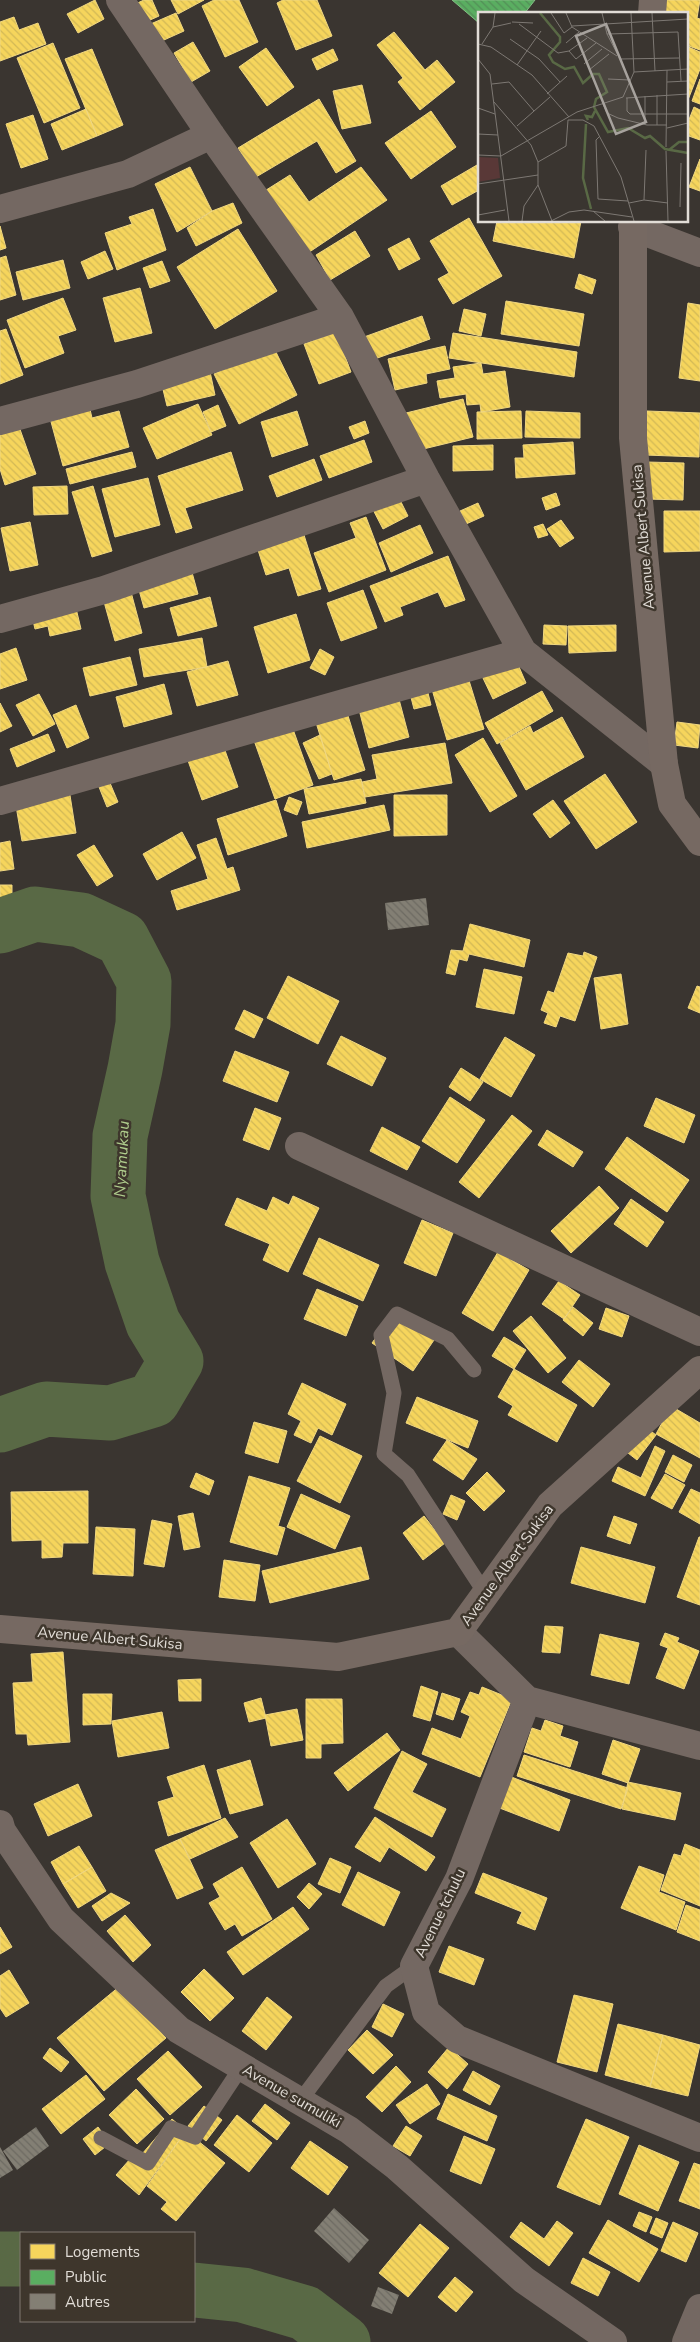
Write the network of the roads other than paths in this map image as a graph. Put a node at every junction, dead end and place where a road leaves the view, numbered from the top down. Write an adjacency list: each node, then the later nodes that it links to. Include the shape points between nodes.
1 (120, 0): 2 (street)
2 (211, 135): 3 (street, via 128,174); 6 (street)
3 (0, 209)
4 (632, 224): 5 (street); 11 (street, Avenue Albert Sukisa, via 633,438)
5 (700, 253)
6 (340, 317): 7 (street, via 137,384); 8 (street)
7 (0, 421)
8 (426, 479): 9 (street, via 104,590); 10 (street)
9 (0, 619)
10 (523, 652): 11 (street); 12 (street)
11 (664, 764): 13 (street, Avenue Albert Sukisa, via 672,804)
12 (0, 801)
13 (700, 842)
14 (298, 1146): 15 (street)
15 (700, 1332)
16 (474, 1370): 18 (lane, via 448,1339 398,1314 381,1335 394,1393 384,1454 408,1474)
17 (700, 1370): 18 (street, Avenue Albert Sukisa, via 550,1505)
18 (486, 1593): 20 (street, Avenue Albert Sukisa)
19 (0, 1629): 20 (street, Avenue Albert Sukisa, via 338,1657)
20 (458, 1632): 21 (street)
21 (527, 1700): 22 (street); 24 (street, Avenue tchulu, via 459,1879)
22 (700, 1746)
23 (0, 1824): 25 (street, Avenue sumuliki, via 62,1919 179,2030)
24 (414, 1966): 26 (lane, via 386,1986); 28 (street, Avenue tchulu, via 426,2012 457,2040)
25 (242, 2066): 26 (street, Avenue sumuliki); 27 (lane, via 195,2137 171,2128 148,2163)
26 (300, 2101): 30 (street, Avenue sumuliki, via 349,2130 524,2280)
27 (101, 2138)
28 (700, 2138)
29 (700, 2308): 31 (street)
30 (613, 2342)
31 (686, 2342)

